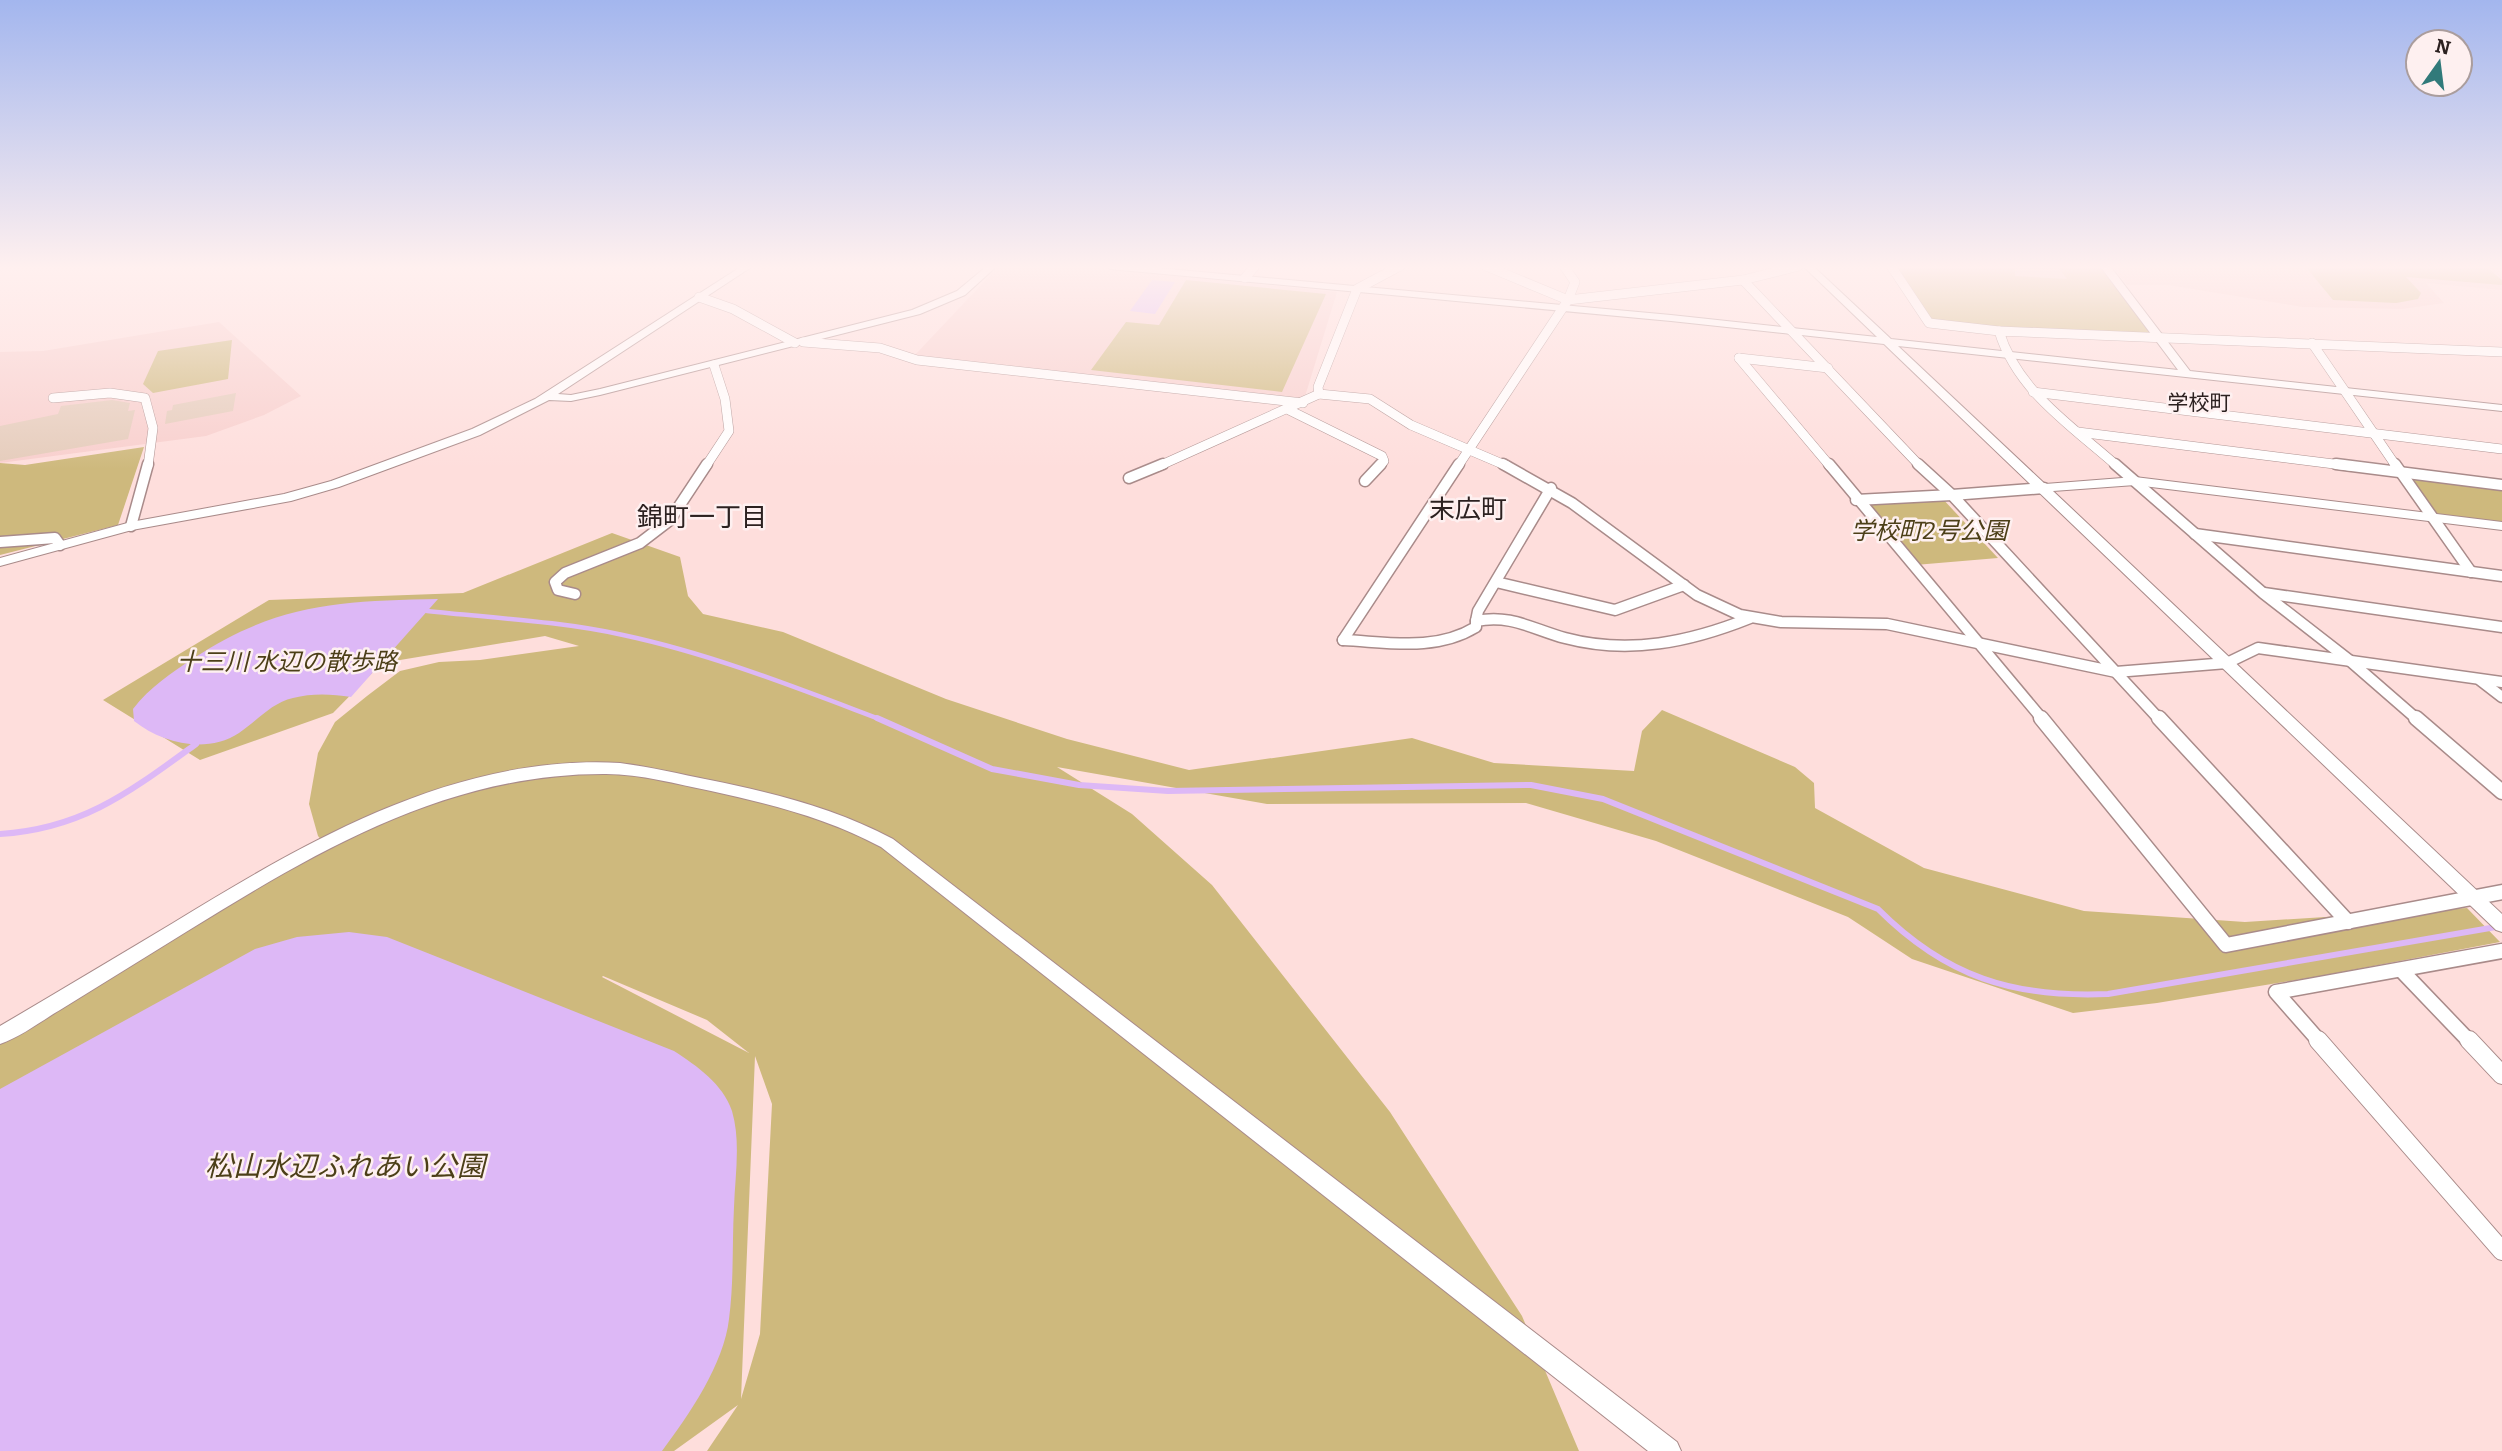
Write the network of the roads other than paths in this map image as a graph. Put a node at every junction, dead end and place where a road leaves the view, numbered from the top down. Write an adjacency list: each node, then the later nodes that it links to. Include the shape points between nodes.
1 (643, 334): 24 (street)
2 (782, 334): 14 (street)
3 (829, 334): 14 (street)
4 (1339, 334): 23 (street)
5 (1544, 334): 31 (street)
6 (1795, 334): 19 (street)
7 (1820, 334): 13 (street)
8 (1878, 334): 13 (street)
9 (2000, 334): 17 (street)
10 (2071, 334): 12 (street)
11 (2156, 334): 12 (street)
12 (2158, 337): 15 (street); 20 (street)
13 (1884, 340): 17 (street); 39 (street)
14 (799, 342): 18 (street); 26 (street, via 880,348 917,360)
15 (2312, 343): 16 (street); 21 (street)
16 (2502, 352)
17 (2006, 354): 20 (street); 22 (street)
18 (714, 365): 24 (street, via 571,398); 54 (street, via 730,421 723,443 658,533 565,573 555,582 558,590)
19 (1828, 368): 40 (street, via 1897,445); 41 (street, via 1739,358)
20 (2186, 373): 21 (street)
21 (2342, 390): 27 (street); 30 (street)
22 (2032, 392): 29 (street); 30 (street)
23 (1319, 394): 26 (street); 31 (street, via 1373,401 1414,428)
24 (547, 396): 43 (street, via 516,415 335,484 286,498)
25 (53, 398): 43 (street, via 103,393 145,398 153,435)
26 (1303, 403): 28 (street)
27 (2502, 408)
28 (1289, 410): 34 (street); 35 (street, via 1382,456 1384,461)
29 (2078, 432): 33 (street); 36 (street)
30 (2375, 434): 32 (street); 33 (street)
31 (1469, 448): 38 (street); 56 (street, via 1343,640 1431,643 1466,636)
32 (2502, 449)
33 (2401, 473): 37 (street); 42 (street)
34 (1129, 478)
35 (1365, 481)
36 (2135, 481): 39 (street); 42 (street); 45 (street)
37 (2502, 485)
38 (1551, 488): 51 (street); 52 (street, via 1627,548)
39 (2044, 488): 40 (street); 60 (street)
40 (1952, 495): 41 (street); 61 (street)
41 (1856, 500): 58 (street)
42 (2432, 518): 44 (street); 49 (street)
43 (131, 526): 47 (street)
44 (2502, 526)
45 (2194, 534): 49 (street); 53 (street)
46 (0, 542): 47 (street, via 46,536)
47 (60, 545): 48 (street)
48 (0, 562)
49 (2471, 572): 50 (street)
50 (2502, 576)
51 (1496, 582): 52 (street, via 1615,610); 56 (street)
52 (1684, 585): 55 (street)
53 (2263, 593): 57 (street); 59 (street)
54 (575, 594)
55 (1750, 618): 56 (street, via 1712,634 1637,648 1563,637 1507,617); 58 (street, via 1887,624)
56 (1476, 621)
57 (2502, 627)
58 (1982, 645): 61 (street); 68 (street, via 2226,945)
59 (2349, 660): 60 (street, via 2258,648); 62 (street); 65 (street)
60 (2227, 663): 61 (street); 67 (street)
61 (2116, 672): 68 (street)
62 (2477, 678): 63 (street); 64 (street)
63 (2502, 682)
64 (2502, 697)
65 (2502, 792)
66 (2502, 892): 67 (street)
67 (2477, 903): 68 (street); 69 (street)
68 (2348, 922)
69 (2502, 925)
70 (2502, 951): 71 (street)
71 (2401, 970): 73 (street); 74 (street, via 2276,992)
72 (0, 1036): 75 (street, via 286,863 438,792 563,769 607,768 790,802 838,818 887,844)
73 (2502, 1075)
74 (2502, 1251)
75 (1668, 1451)

